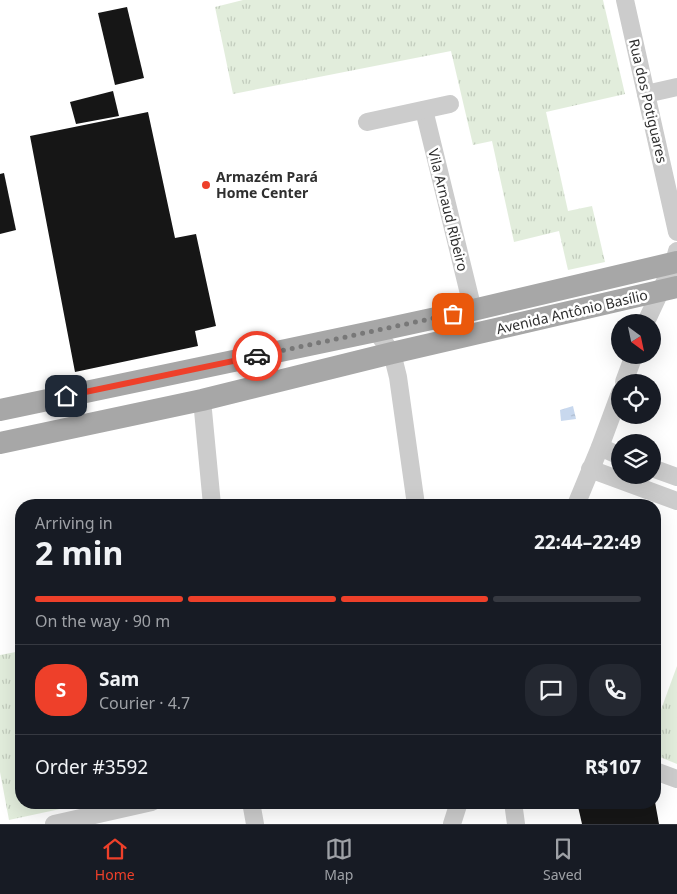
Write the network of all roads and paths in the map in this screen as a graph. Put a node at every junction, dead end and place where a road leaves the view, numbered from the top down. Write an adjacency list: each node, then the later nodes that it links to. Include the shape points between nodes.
1 (625, 0): 3 (street, Rua dos Potiguares)
2 (677, 87): 3 (street)
3 (646, 94): 7 (street, Rua dos Potiguares)
4 (450, 104): 5 (street)
5 (424, 110): 6 (street); 10 (street, Vila Arnaud Ribeiro)
6 (367, 122)
7 (677, 232)
8 (676, 258): 9 (street); 10 (main road, Avenida Antônio Basílio)
9 (668, 290): 11 (street); 13 (main road, Avenida Antônio Basílio)
10 (473, 310): 12 (main road, Avenida Antônio Basílio)
11 (652, 314)
12 (376, 331): 13 (street); 15 (main road, Avenida Antônio Basílio)
13 (392, 353): 14 (main road, Avenida Antônio Basílio); 24 (street)
14 (202, 400): 17 (main road, Avenida Antônio Basílio); 23 (street)
15 (0, 410)
16 (611, 417): 18 (street)
17 (0, 443)
18 (600, 447): 19 (street); 20 (street)
19 (611, 452)
20 (590, 469): 25 (street); 26 (street)
21 (661, 471): 22 (street)
22 (677, 477)
23 (211, 499)
24 (415, 499)
25 (578, 499)
26 (677, 501)
27 (661, 773): 28 (street)
28 (677, 779)
29 (121, 809): 33 (street)
30 (252, 809): 34 (street)
31 (457, 809): 35 (street)
32 (514, 809): 36 (street)
33 (54, 824)
34 (254, 824)
35 (452, 824)
36 (516, 824)

